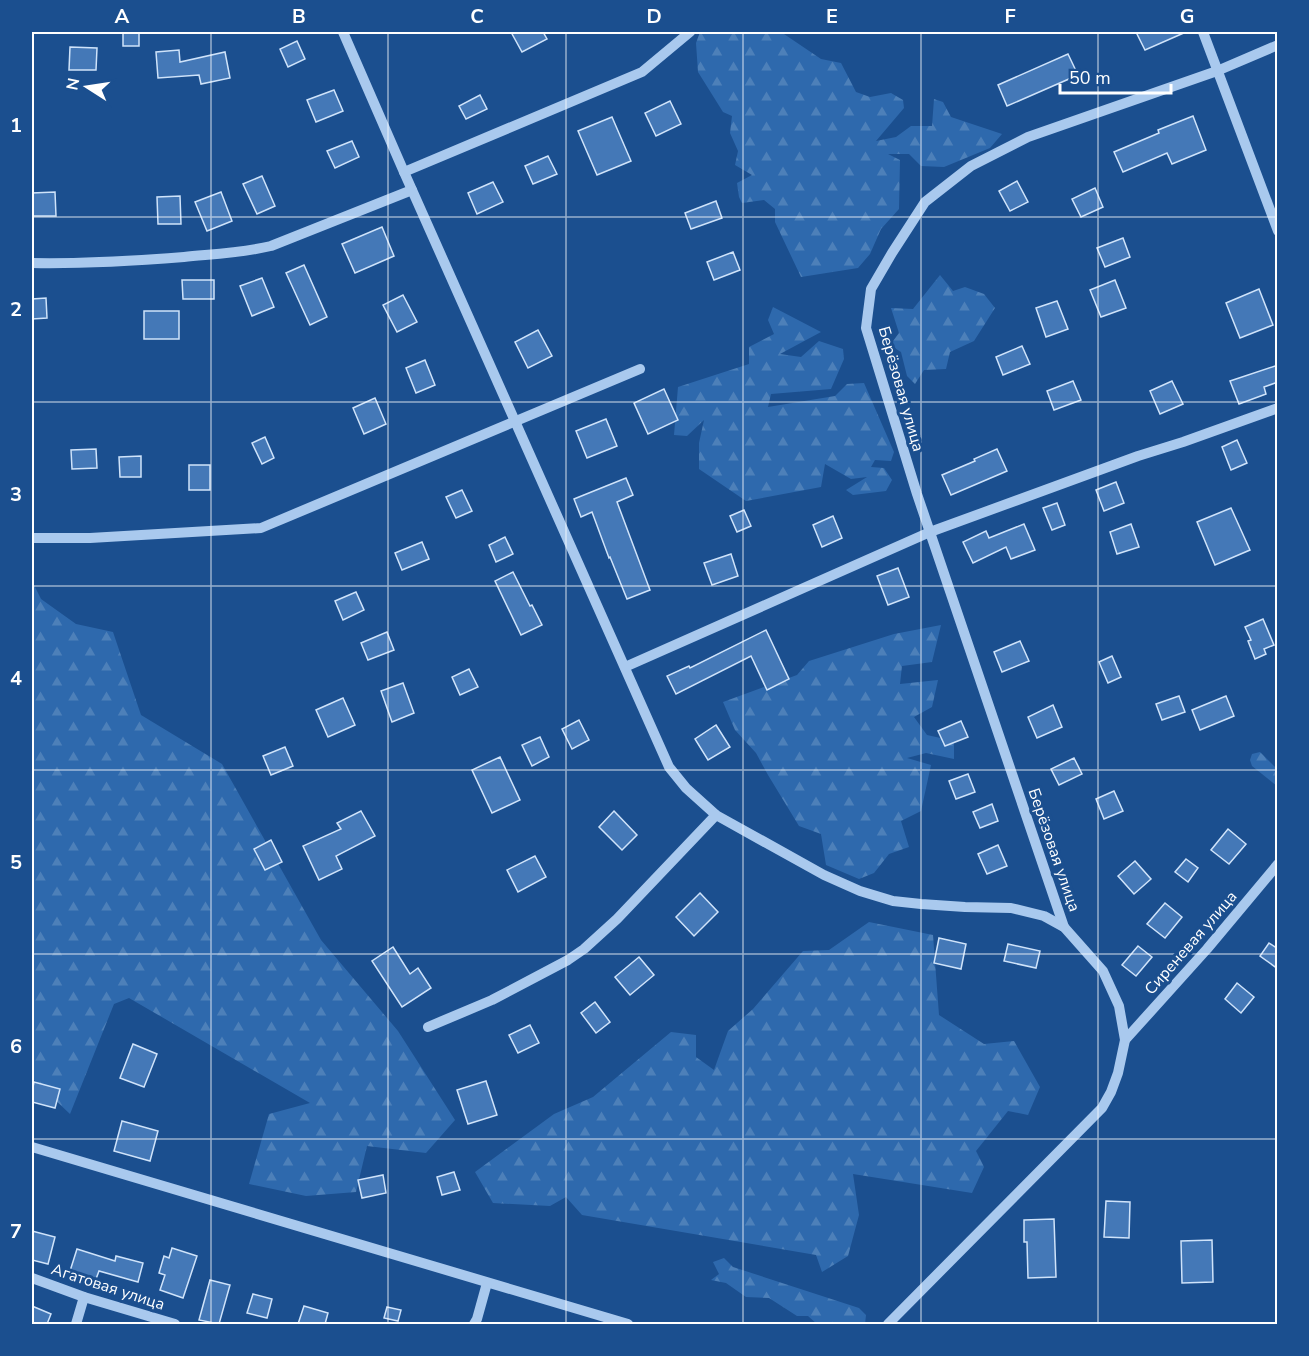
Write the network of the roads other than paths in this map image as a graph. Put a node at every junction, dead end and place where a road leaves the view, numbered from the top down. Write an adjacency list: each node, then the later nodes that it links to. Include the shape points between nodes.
1 (343, 32): 6 (street)
2 (690, 32): 6 (street, via 642,72)
3 (1203, 32): 5 (street)
4 (1278, 45): 5 (street, Берёзовая улица)
5 (1217, 71): 8 (street); 13 (street, Берёзовая улица, via 1028,137 971,166 925,202 892,253 871,289 866,328)
6 (404, 172): 7 (street)
7 (412, 190): 9 (street, via 271,246 248,251); 12 (street)
8 (1278, 231)
9 (32, 263)
10 (640, 369): 12 (street)
11 (1278, 408): 13 (street)
12 (516, 422): 14 (street, via 261,528); 15 (street)
13 (930, 532): 15 (street); 18 (street, Берёзовая улица)
14 (32, 538)
15 (625, 667): 16 (street, via 669,767)
16 (716, 815): 18 (street, via 860,891 921,904 1011,908 1044,916); 19 (street, via 584,949 492,1000)
17 (1278, 864): 20 (street, Сиреневая улица)
18 (1065, 927): 20 (street, via 1103,971 1119,1006)
19 (429, 1027)
20 (1125, 1040): 29 (street, via 1118,1073 1102,1108)
21 (32, 1147): 23 (street)
22 (32, 1278): 24 (street, Агатовая улица)
23 (487, 1283): 27 (street); 28 (street)
24 (84, 1297): 25 (street); 26 (street, Агатовая улица)
25 (76, 1324)
26 (175, 1324)
27 (474, 1324)
28 (628, 1324)
29 (888, 1324)

